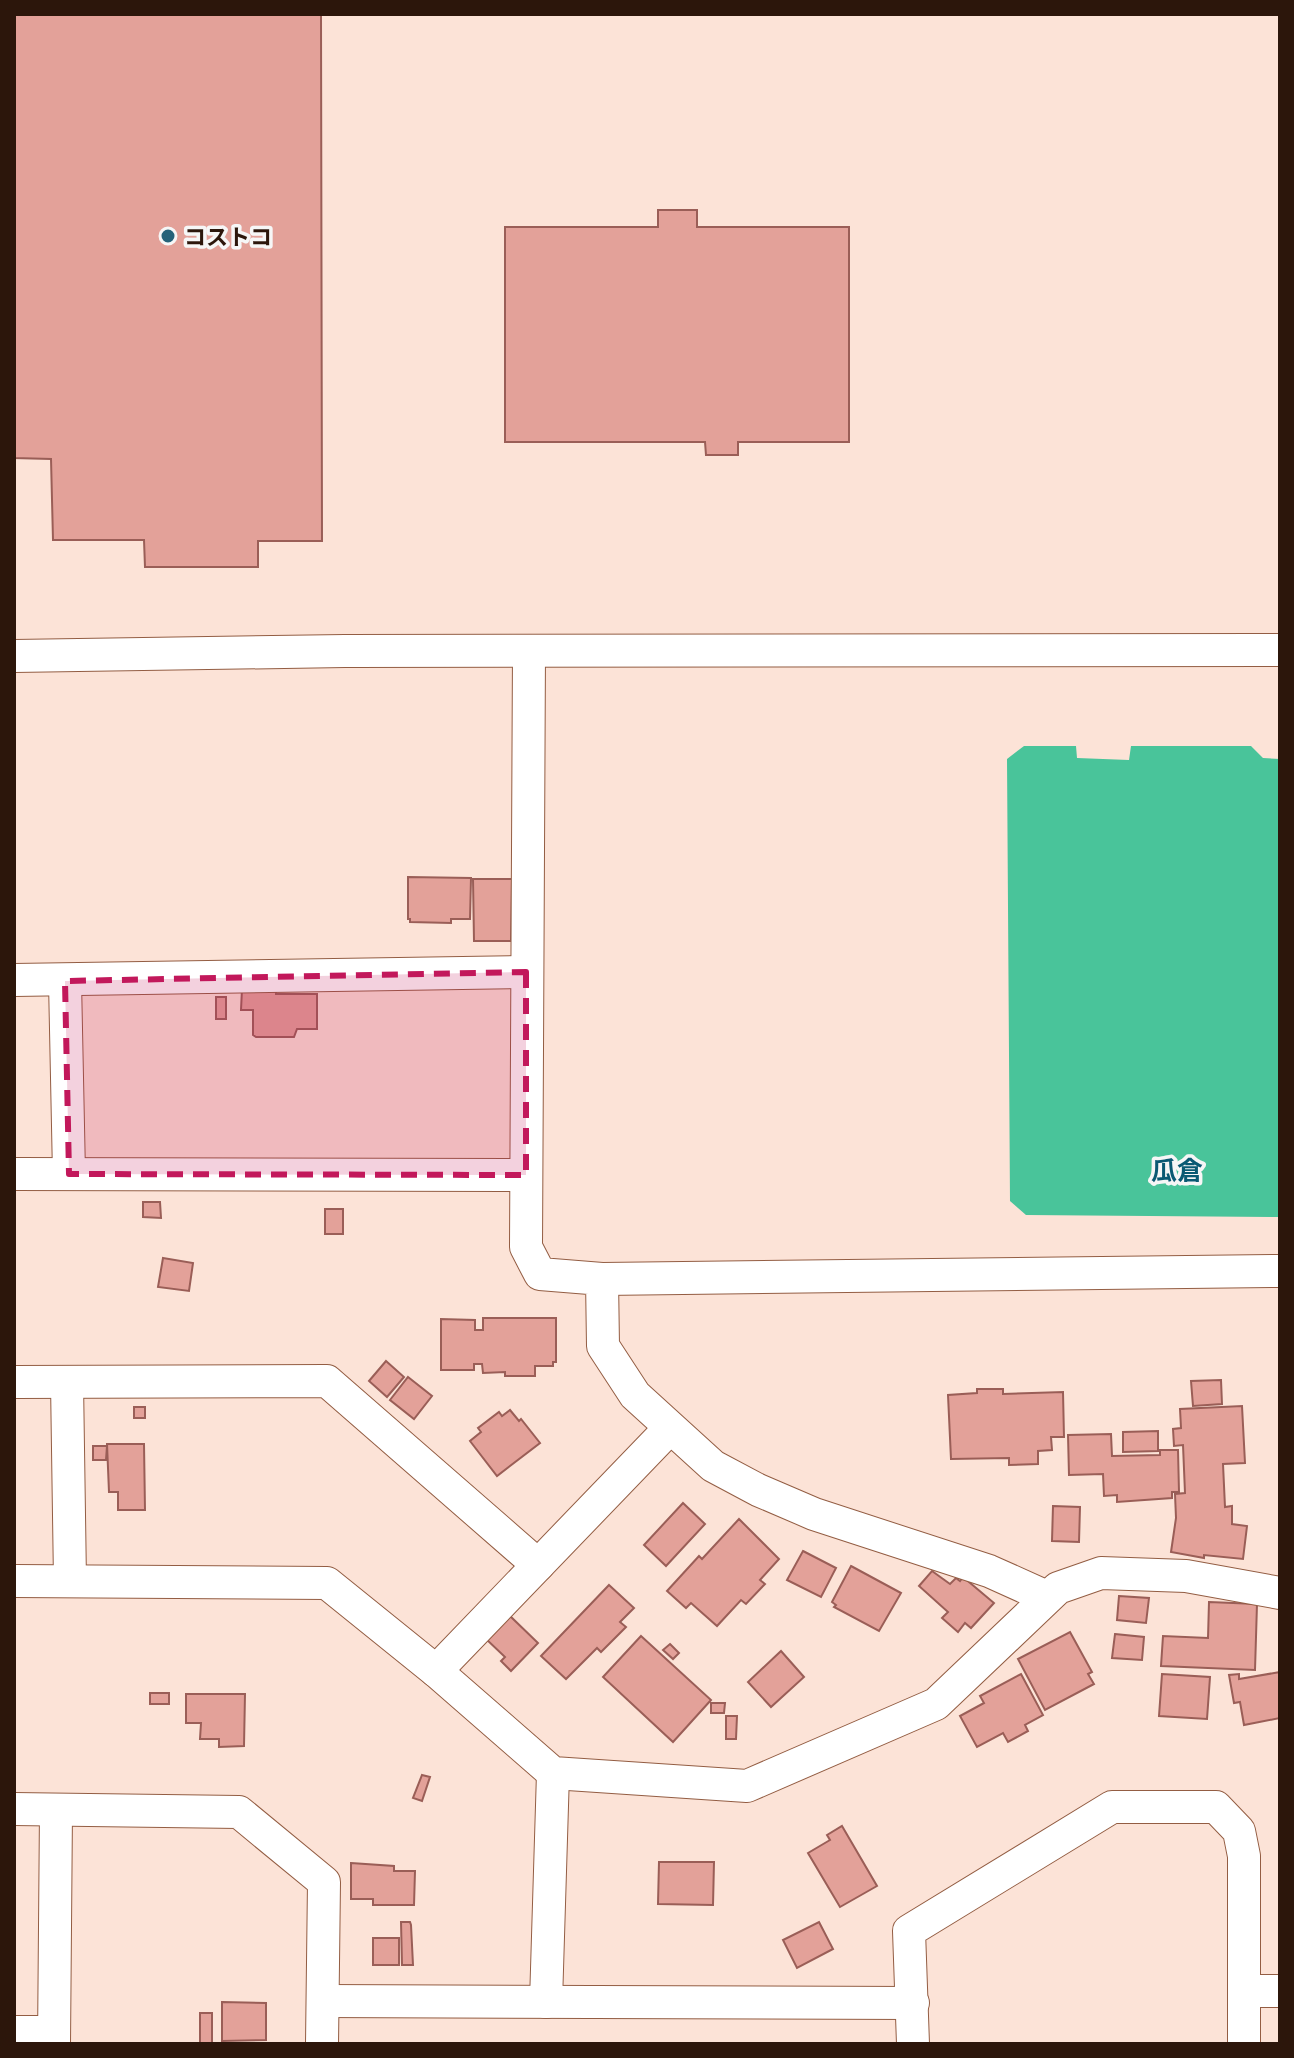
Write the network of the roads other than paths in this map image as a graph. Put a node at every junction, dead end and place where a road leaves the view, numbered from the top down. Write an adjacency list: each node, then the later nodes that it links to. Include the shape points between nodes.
1 (1280, 650): 2 (street)
2 (529, 652): 3 (street); 4 (street)
3 (14, 656)
4 (526, 972): 6 (street); 9 (street)
5 (14, 980): 6 (street)
6 (65, 981): 8 (street)
7 (14, 1174): 8 (street)
8 (69, 1174): 9 (street)
9 (526, 1175): 11 (street, via 526,1247 540,1274)
10 (1280, 1271): 11 (street)
11 (602, 1279): 14 (street, via 603,1346 635,1395)
12 (14, 1382): 13 (street)
13 (67, 1382): 15 (street, via 327,1381); 17 (street)
14 (670, 1428): 15 (street); 19 (street, via 713,1466 758,1490 814,1514 989,1571)
15 (538, 1565): 20 (street)
16 (14, 1581): 17 (street)
17 (70, 1581): 20 (street, via 327,1583)
18 (1280, 1593): 19 (street, via 1186,1576 1101,1573)
19 (1047, 1597): 21 (street, via 936,1704 747,1786)
20 (436, 1671): 21 (street)
21 (553, 1773): 27 (street)
22 (14, 1809): 23 (street)
23 (56, 1810): 26 (street, via 239,1812 324,1882); 30 (street)
24 (1244, 1991): 25 (street); 28 (street, via 1244,1856 1239,1831 1216,1807 1112,1807 909,1931); 33 (street)
25 (1280, 1991)
26 (323, 2001): 27 (street); 31 (street)
27 (546, 2002): 28 (street)
28 (913, 2003): 32 (street)
29 (14, 2032): 30 (street)
30 (54, 2038)
31 (322, 2044)
32 (913, 2044)
33 (1244, 2044)

